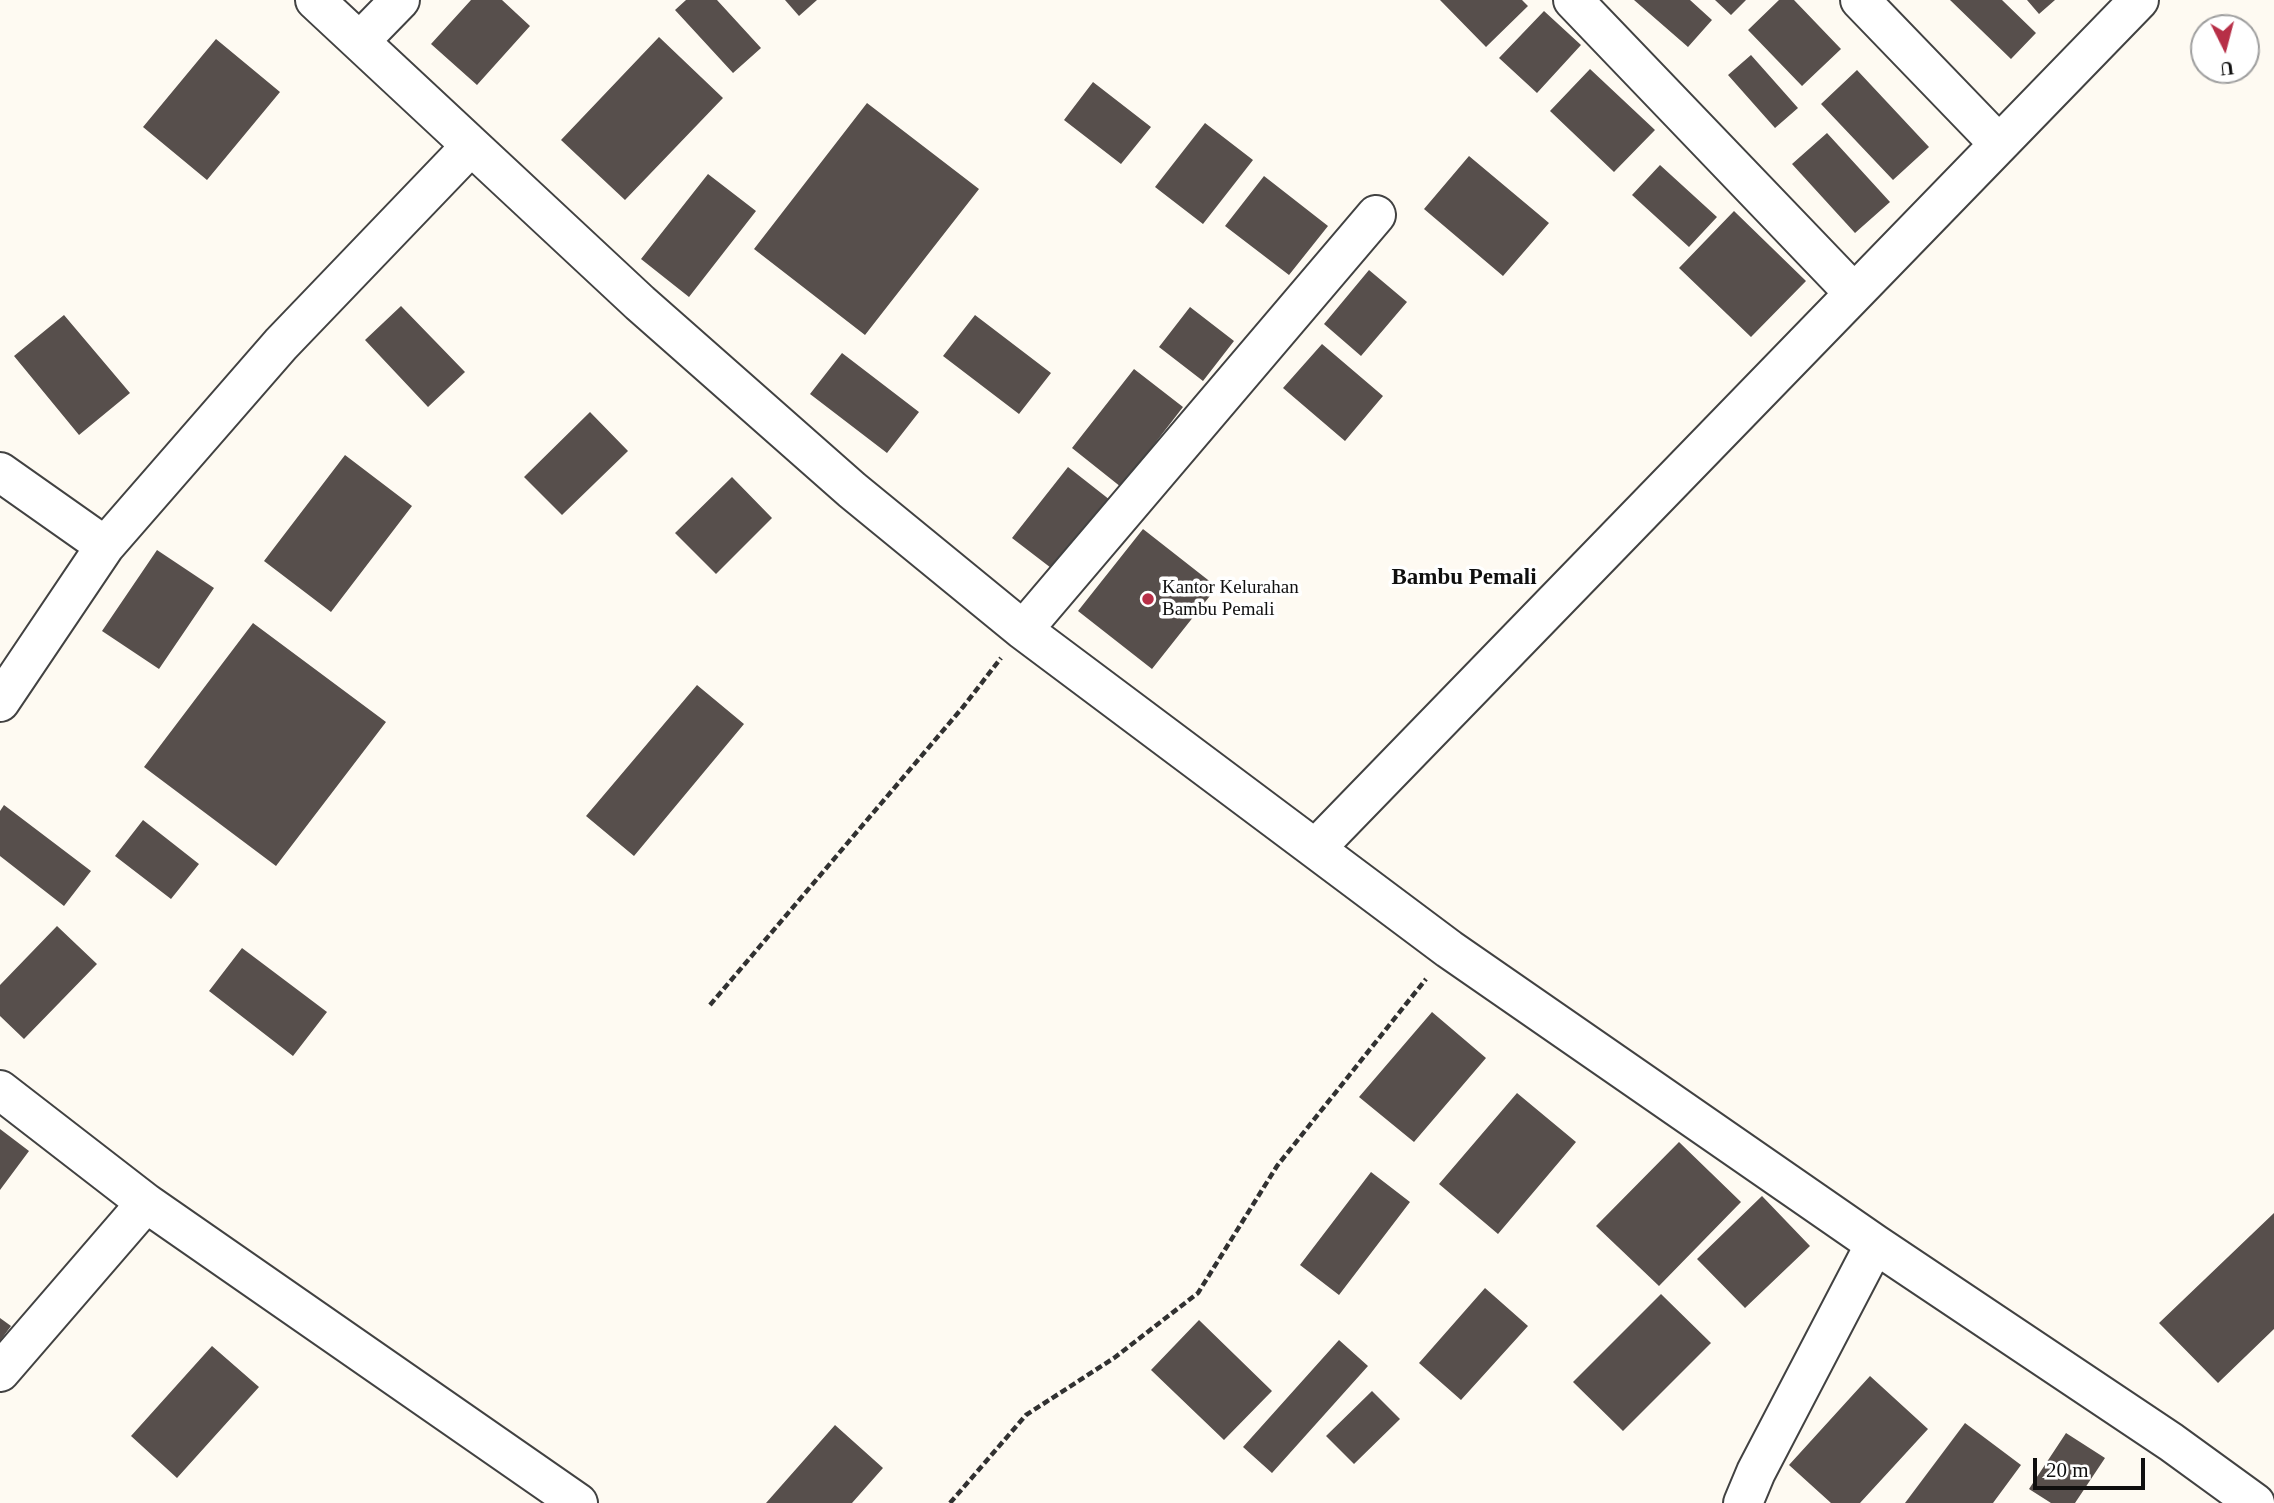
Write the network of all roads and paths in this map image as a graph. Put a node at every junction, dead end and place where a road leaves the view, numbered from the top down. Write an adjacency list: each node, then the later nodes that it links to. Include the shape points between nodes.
1 (315, 0): 6 (street)
2 (400, 0): 6 (street)
3 (1573, 0): 10 (street)
4 (1860, 0): 7 (street)
5 (2139, 0): 7 (street)
6 (360, 41): 8 (street)
7 (1998, 143): 10 (street)
8 (470, 147): 12 (street, via 281,344); 13 (street, via 852,490)
9 (1376, 215): 13 (street)
10 (1854, 293): 15 (street)
11 (0, 472): 12 (street)
12 (105, 546): 14 (street)
13 (1023, 630): 15 (street); 17 (path)
14 (0, 702)
15 (1316, 848): 16 (street)
16 (1449, 950): 20 (street); 23 (path, via 1277,1166 1198,1293 1114,1358 1026,1415)
17 (710, 1005)
18 (0, 1090): 19 (street)
19 (146, 1203): 21 (street); 22 (street)
20 (1875, 1244): 24 (street); 25 (street, via 2171,1441)
21 (0, 1372)
22 (578, 1503)
23 (950, 1503)
24 (1743, 1503)
25 (2255, 1503)

